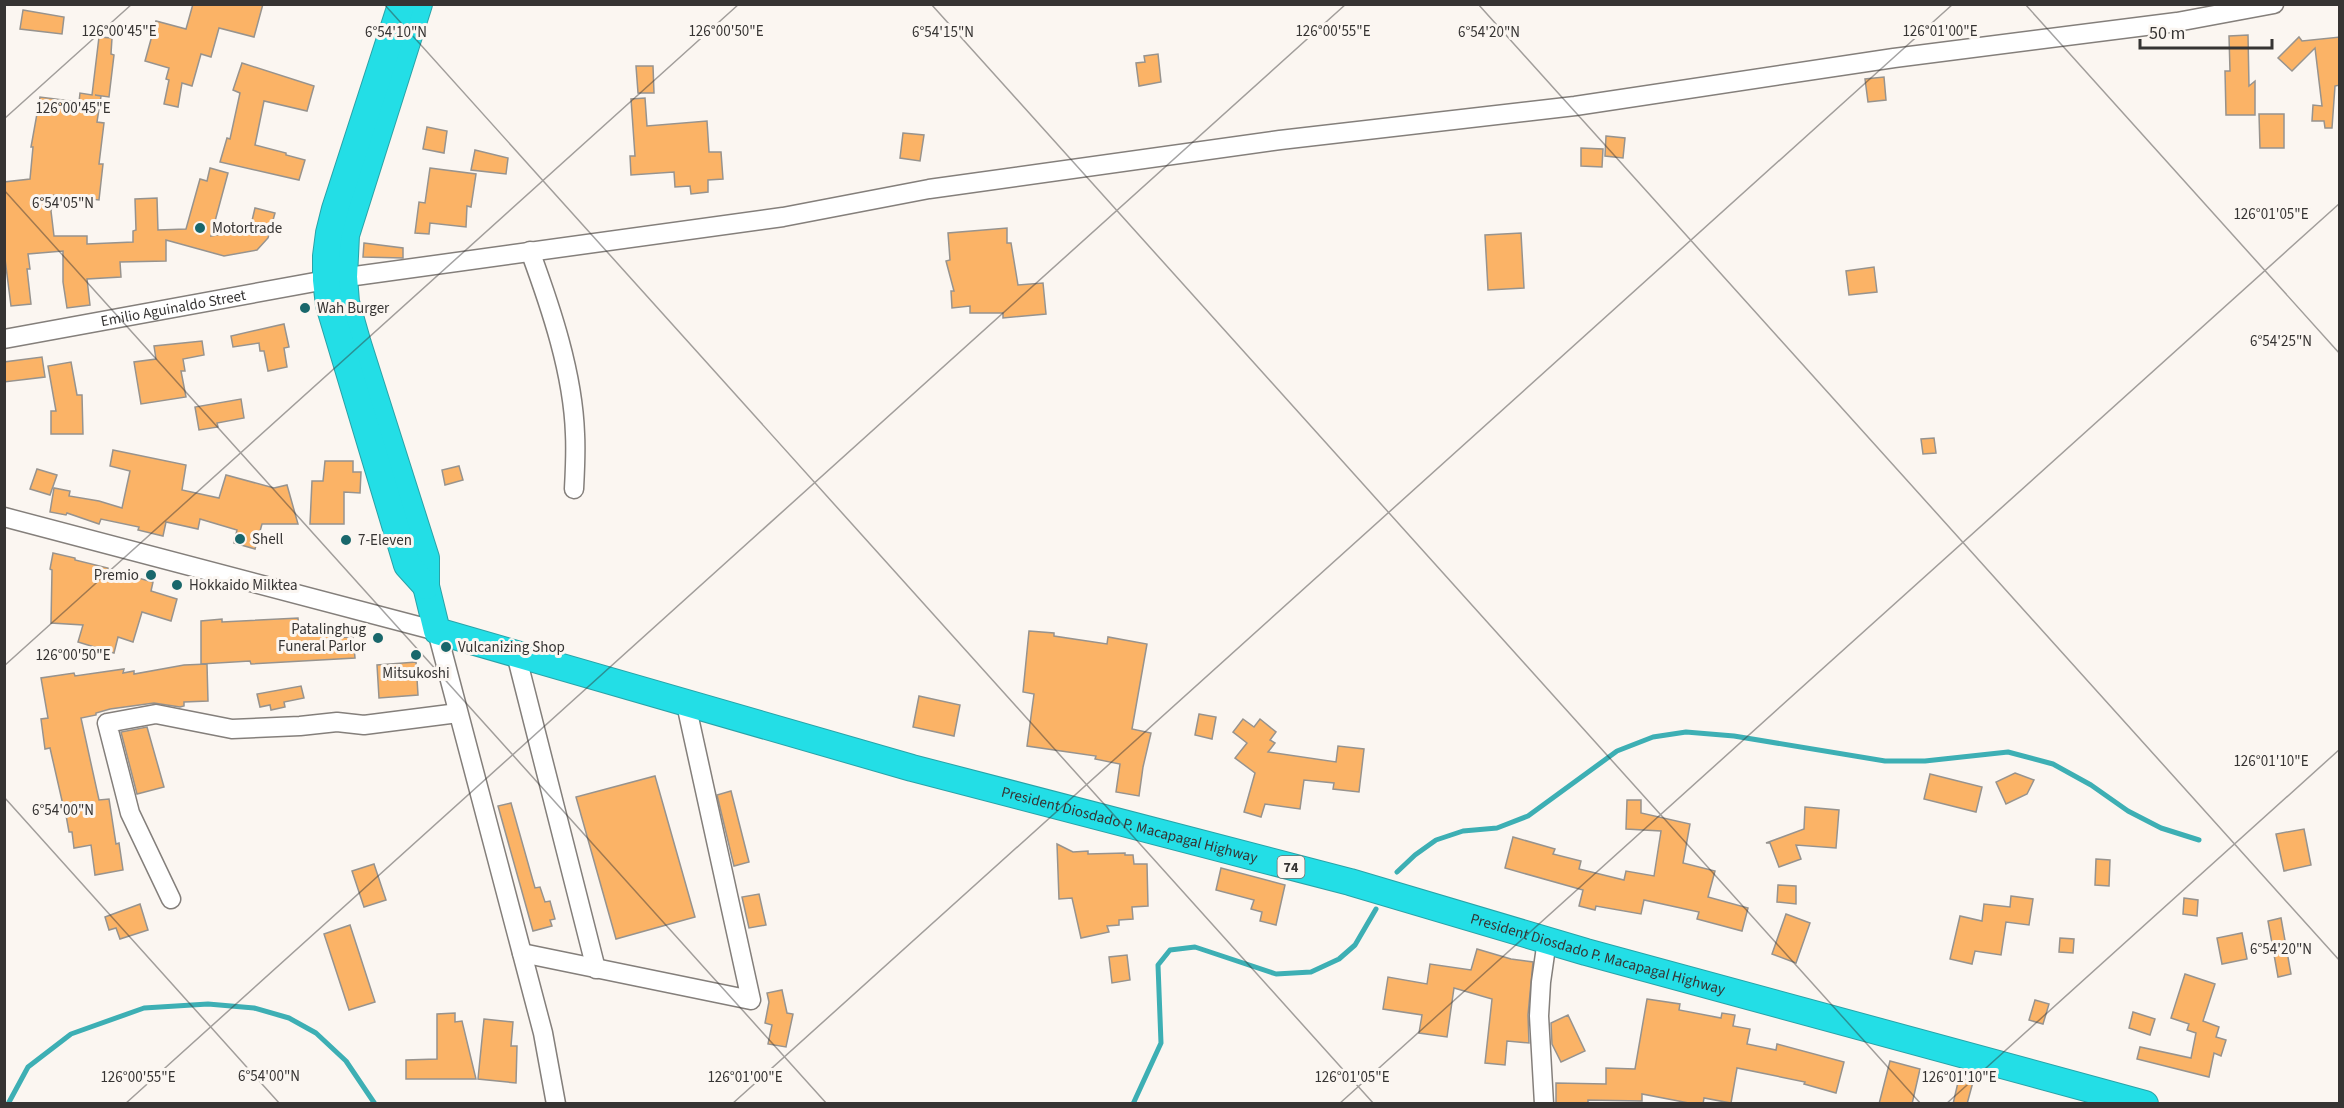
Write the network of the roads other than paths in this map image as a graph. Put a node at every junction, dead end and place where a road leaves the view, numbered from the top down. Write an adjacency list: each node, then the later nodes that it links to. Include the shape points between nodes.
1 (401, 4): 4 (highway)
2 (419, 4): 4 (highway)
3 (2274, 4): 5 (street, Emilio Aguinaldo Street, via 2177,22 1894,58 1575,106 1292,139 929,189 783,218)
4 (365, 143): 6 (highway)
5 (530, 251): 6 (street, Emilio Aguinaldo Street); 8 (street, via 559,340 571,396)
6 (335, 279): 7 (street, Emilio Aguinaldo Street); 10 (highway, via 346,302 426,558 426,586)
7 (4, 339)
8 (574, 489)
9 (4, 518): 10 (street)
10 (437, 631): 11 (highway, President Diosdado P. Macapagal Highway / 74); 13 (street)
11 (516, 654): 12 (highway, President Diosdado P. Macapagal Highway / 74); 17 (street)
12 (686, 704): 15 (highway, President Diosdado P. Macapagal Highway / 74, via 924,771 1350,882); 17 (street, via 751,1000)
13 (458, 713): 14 (street, via 364,725 337,722 232,729 156,714 107,723 130,813); 16 (street)
14 (171, 899)
15 (1546, 940): 19 (street, via 1539,1016); 20 (highway, President Diosdado P. Macapagal Highway / 74)
16 (522, 953): 17 (street); 18 (street)
17 (596, 969)
18 (556, 1104)
19 (1544, 1104)
20 (2145, 1104)

